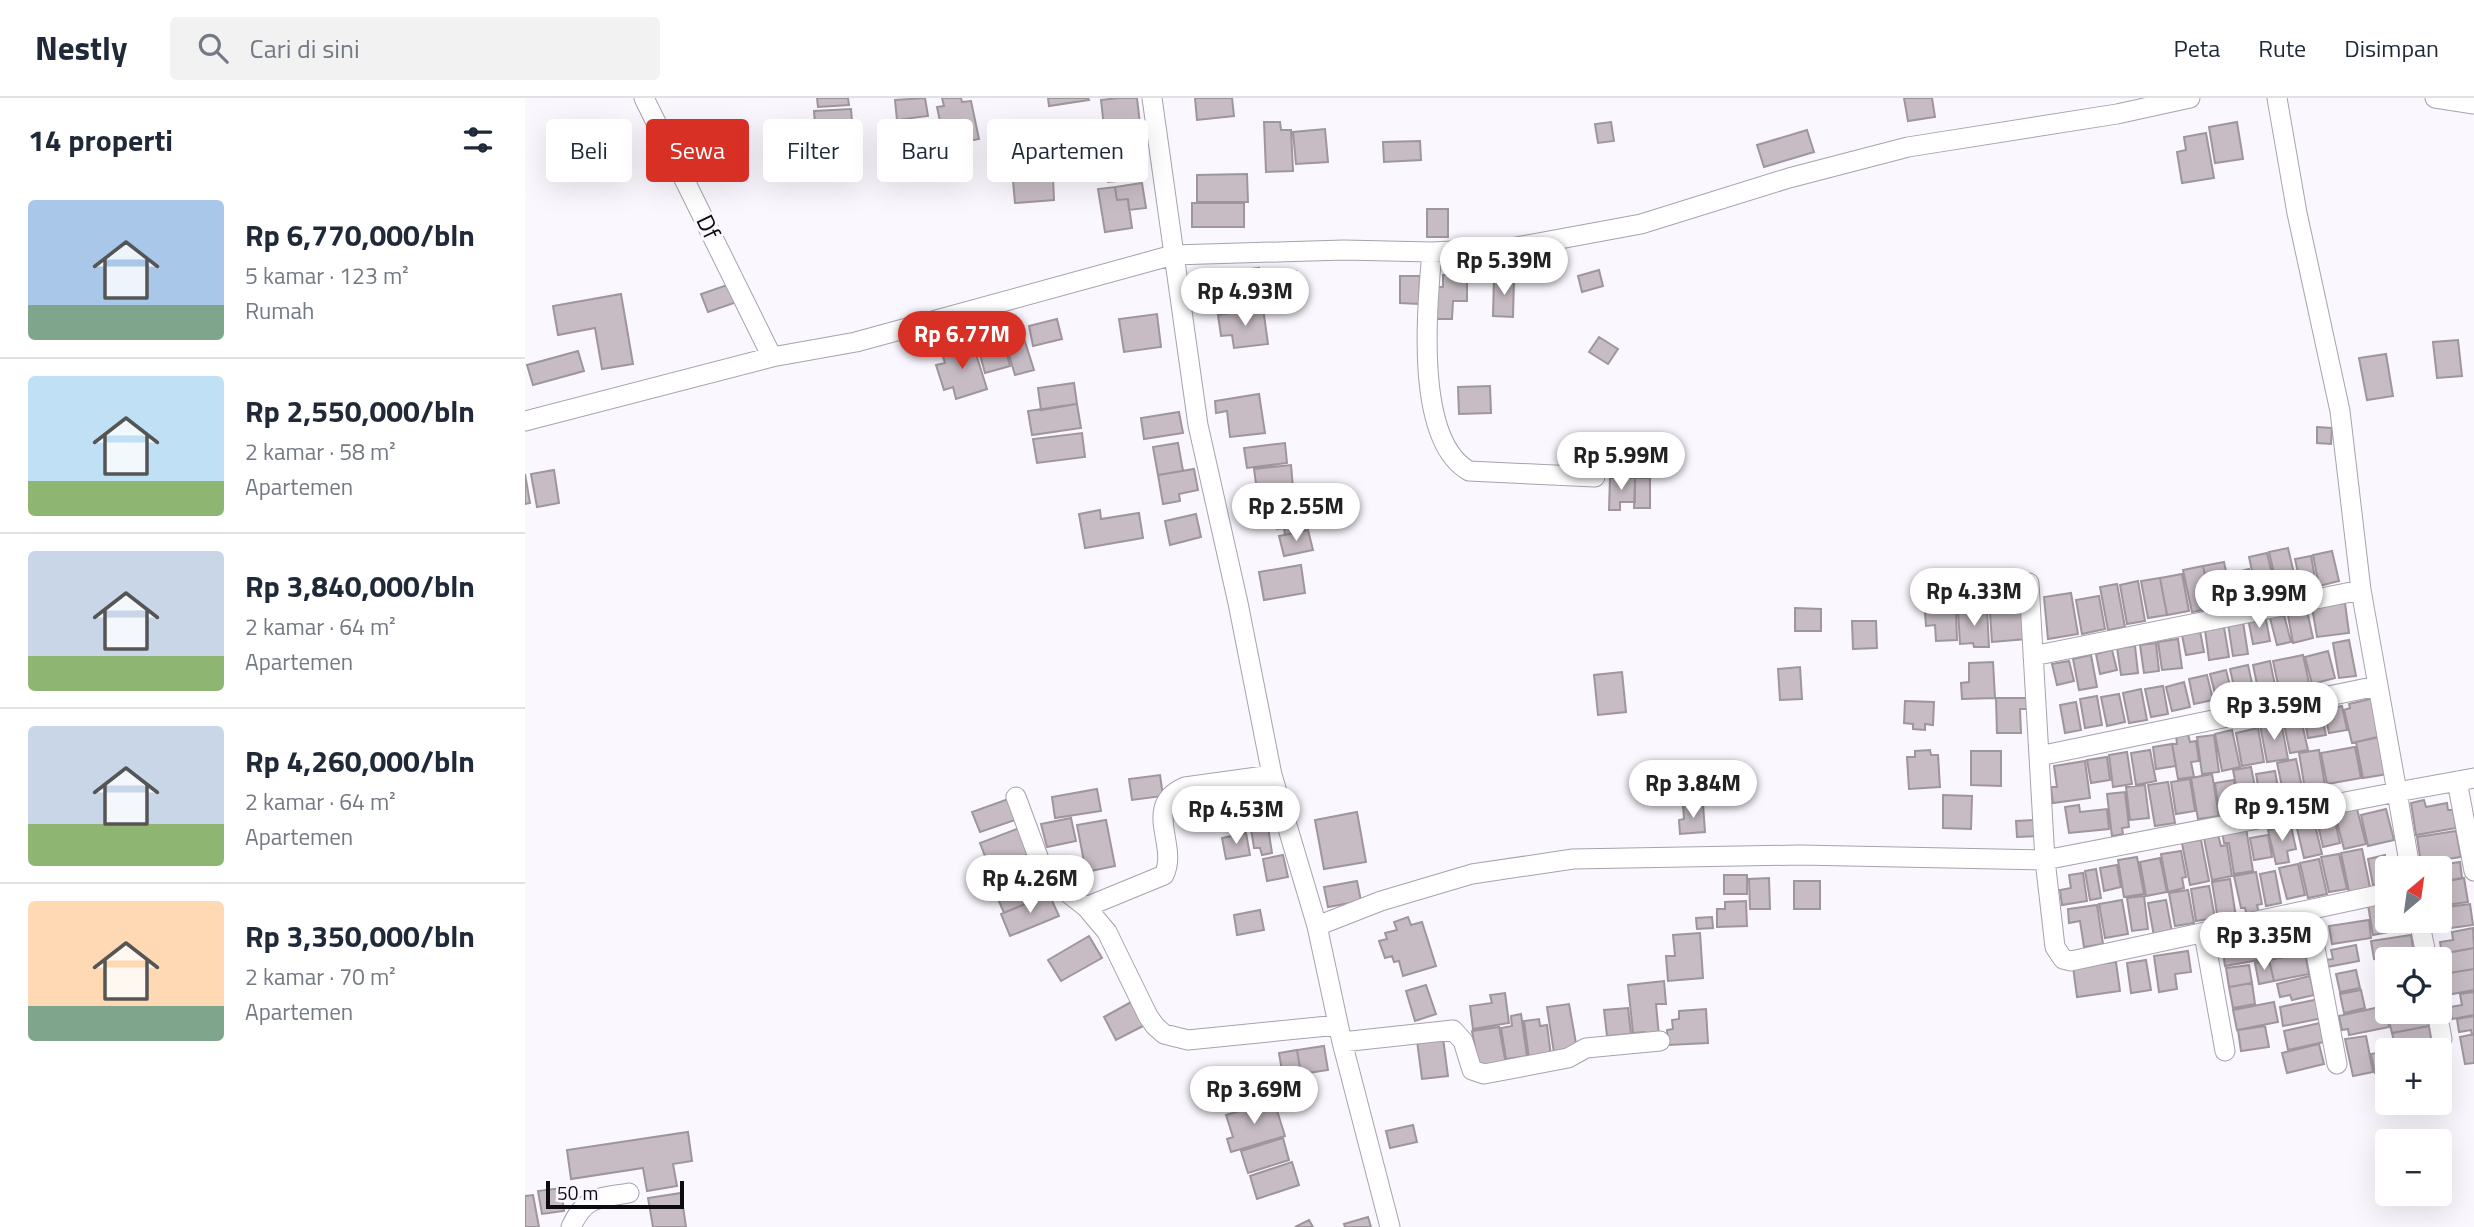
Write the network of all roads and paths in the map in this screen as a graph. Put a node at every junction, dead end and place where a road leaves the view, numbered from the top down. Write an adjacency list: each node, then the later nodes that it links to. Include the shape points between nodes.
1 (644, 98): 10 (street, Df)
2 (1152, 98): 9 (street)
3 (2188, 98): 8 (street, via 2117,114 1908,147 1641,224 1511,248)
4 (2277, 98): 14 (street, via 2340,411)
5 (2435, 98): 7 (street)
6 (2473, 98): 7 (street)
7 (2474, 104)
8 (1432, 252): 9 (street); 12 (street, via 1427,313 1429,386 1445,443 1455,458 1469,471)
9 (1173, 255): 10 (street, via 856,342); 18 (street, via 1198,425)
10 (772, 357): 11 (street)
11 (525, 421)
12 (1595, 477)
13 (2029, 583): 15 (street)
14 (2361, 590): 15 (street); 16 (street)
15 (2033, 656): 17 (street)
16 (2377, 686): 17 (street); 20 (street)
17 (2039, 755): 23 (street)
18 (1272, 775): 26 (street, via 1176,791 1167,800 1163,816 1164,875); 28 (street)
19 (2465, 779): 20 (street); 24 (street)
20 (2397, 792): 22 (street); 23 (street)
21 (1016, 797): 26 (street, via 1040,862 1055,882)
22 (2408, 856)
23 (2045, 860): 28 (street, via 1800,855 1573,859 1472,874); 29 (street, via 2055,947 2063,960)
24 (2474, 871)
25 (2375, 896): 27 (street)
26 (1086, 907): 30 (street, via 1107,932 1148,1016 1164,1034 1188,1040)
27 (2308, 911): 29 (street); 33 (street)
28 (1317, 926): 30 (street)
29 (2204, 934): 32 (street)
30 (1340, 1033): 31 (street, via 1453,1030 1463,1041 1472,1070 1484,1074 1568,1058 1591,1048); 36 (street)
31 (1660, 1041)
32 (2225, 1051)
33 (2337, 1064)
34 (629, 1193): 35 (street, via 590,1200)
35 (571, 1227)
36 (1390, 1227)

